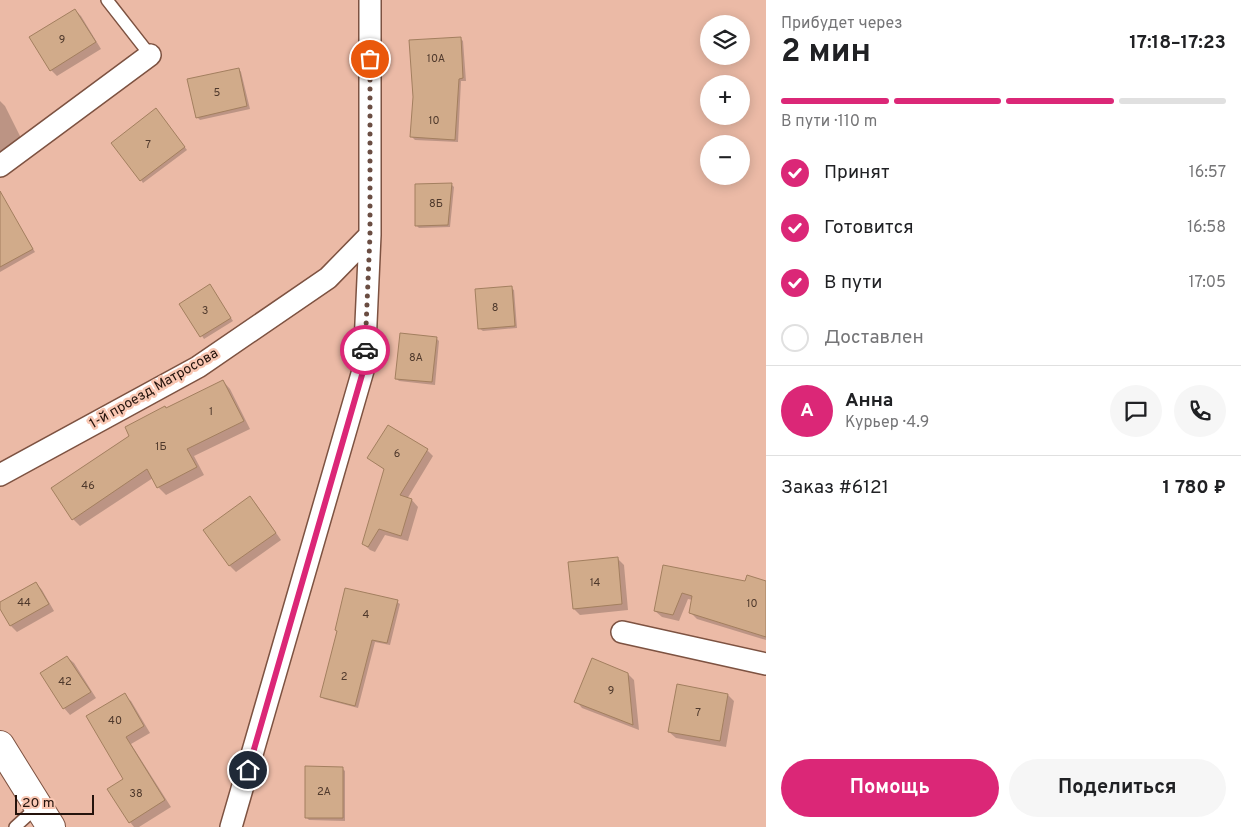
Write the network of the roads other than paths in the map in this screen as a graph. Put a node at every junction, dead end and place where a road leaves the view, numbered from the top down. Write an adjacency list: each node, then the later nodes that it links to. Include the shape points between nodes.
1 (107, 0): 3 (lane)
2 (370, 0): 5 (street)
3 (150, 55): 4 (street)
4 (0, 166)
5 (370, 235): 6 (street, 1-й проезд Матросова, via 328,278 198,368); 12 (street, via 364,368)
6 (0, 475)
7 (622, 632): 8 (street)
8 (766, 664)
9 (0, 745): 10 (main road)
10 (44, 817): 11 (lane)
11 (15, 827)
12 (232, 827)

